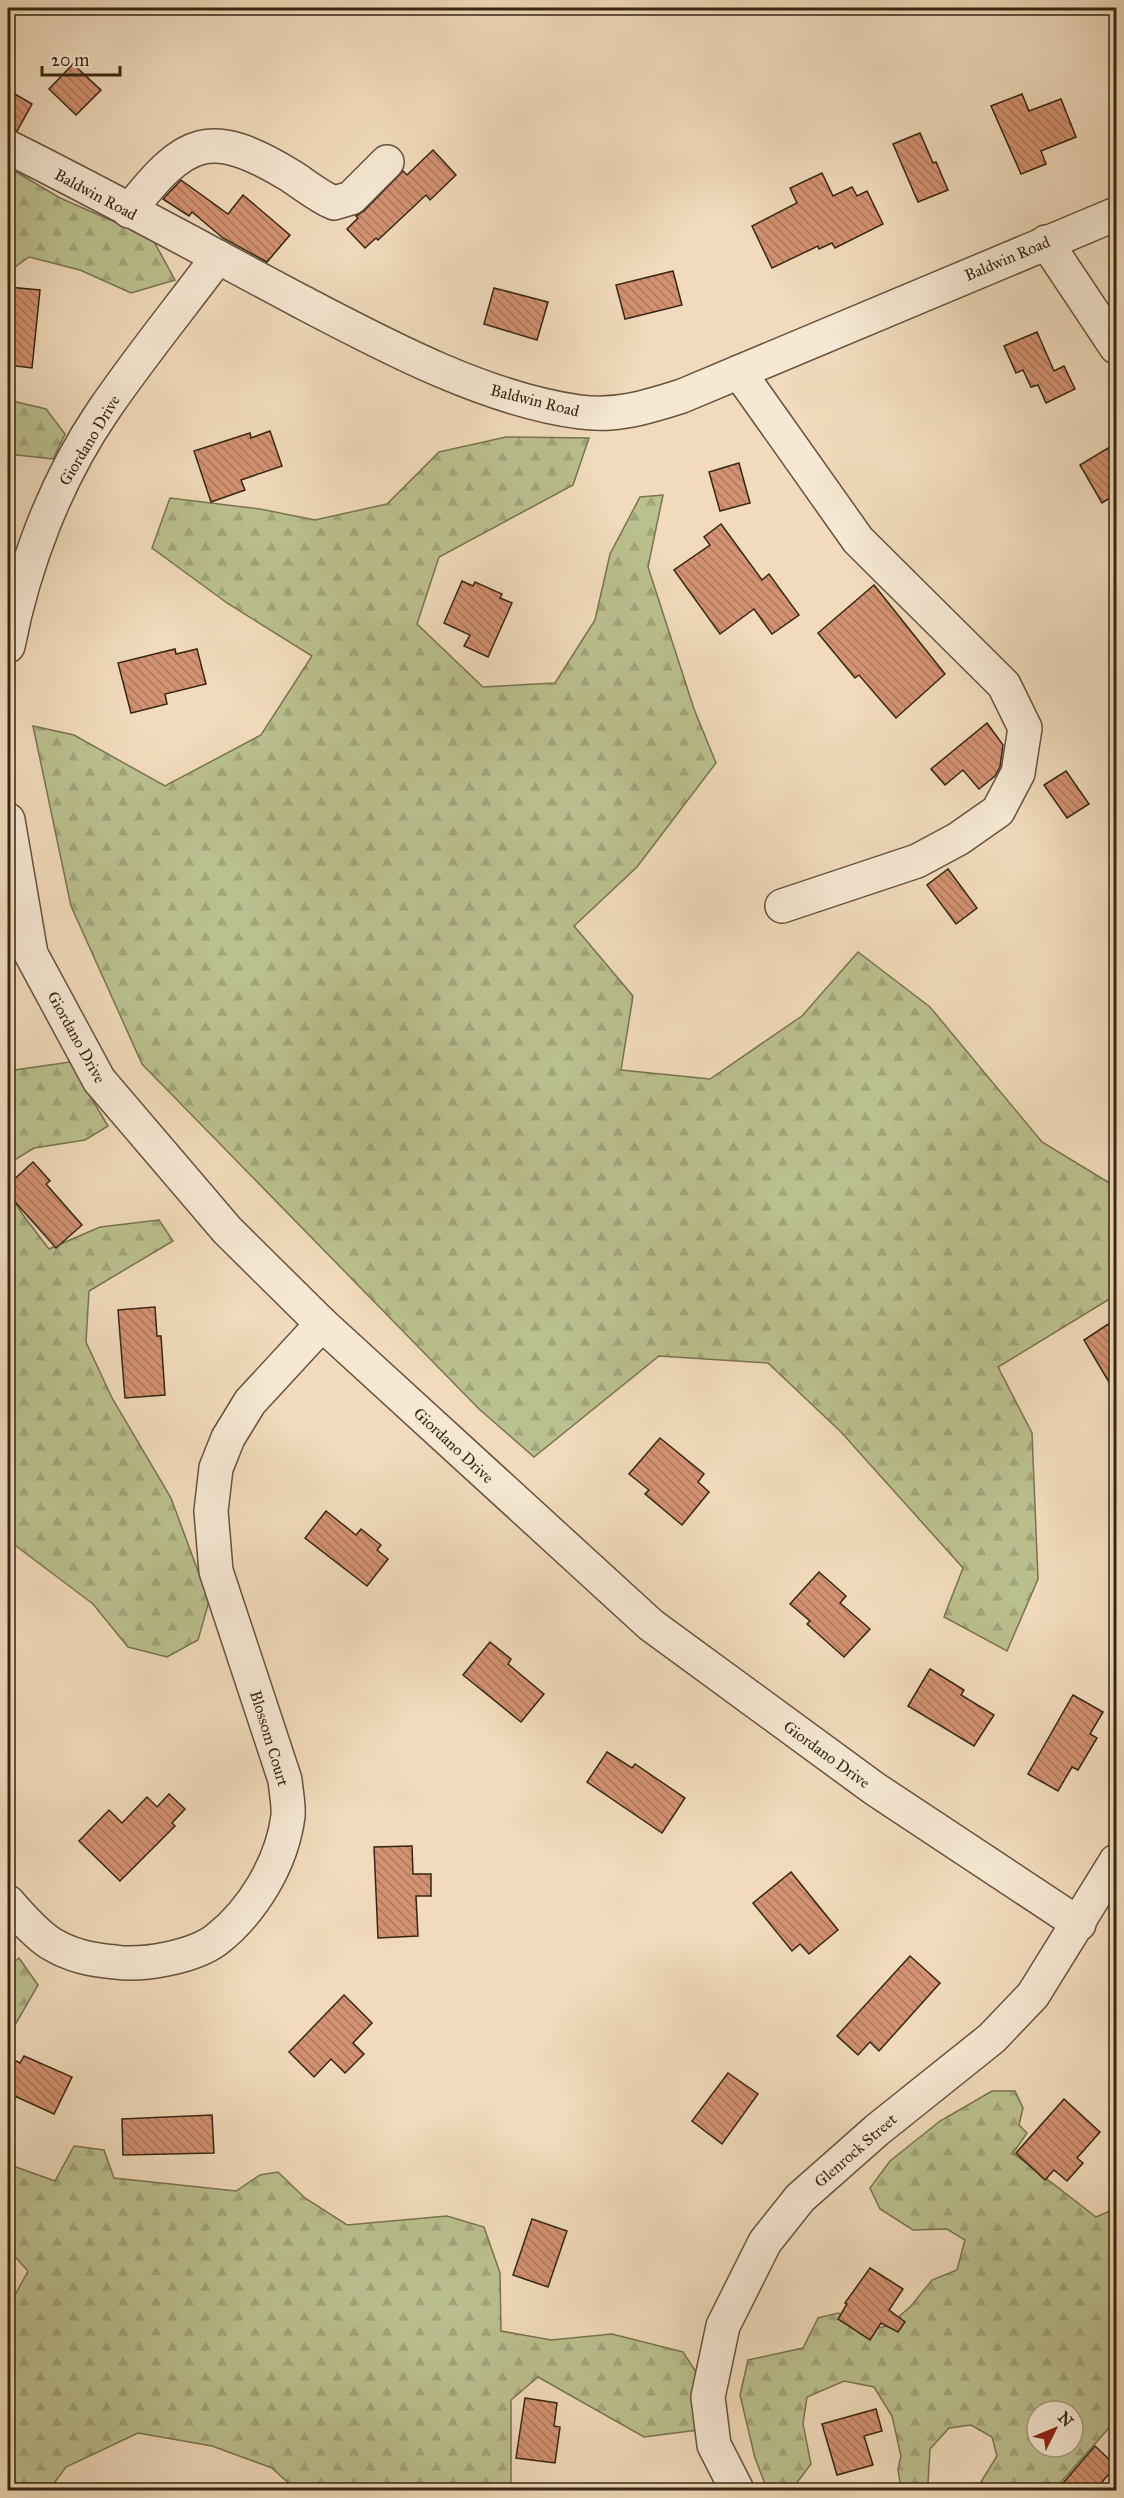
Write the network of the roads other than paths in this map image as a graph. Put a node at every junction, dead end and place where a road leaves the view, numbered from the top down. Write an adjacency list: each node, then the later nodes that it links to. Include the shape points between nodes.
1 (8, 147): 3 (street, Baldwin Road)
2 (387, 162): 3 (street, via 351,198 334,203 261,158 234,148 210,146 188,152 167,165)
3 (129, 211): 6 (street, Baldwin Road)
4 (1116, 214): 5 (street, Baldwin Road)
5 (1046, 242): 7 (street); 8 (street, Baldwin Road)
6 (218, 257): 8 (street, Baldwin Road, via 420,361 481,386 559,408 611,413 642,409); 9 (street, Giordano Drive, via 102,411 73,462 50,509 15,609)
7 (1116, 347)
8 (739, 372): 11 (street, via 858,540 1004,685 1024,728 1018,773 998,812 917,861)
9 (8, 646)
10 (8, 820): 12 (street, Giordano Drive, via 31,954 99,1080 227,1230)
11 (782, 906)
12 (322, 1324): 14 (street, Blossom Court, via 250,1402 228,1438 216,1468 211,1511 216,1571 285,1780 288,1815 280,1850 265,1882 241,1916 214,1941 178,1956 136,1965 85,1959 50,1943); 15 (street, Giordano Drive, via 651,1625 875,1789)
13 (1116, 1861): 15 (street, Glenrock Street)
14 (8, 1902)
15 (1079, 1924): 16 (street, Glenrock Street, via 1034,1995 992,2038 800,2198 765,2242 723,2326 708,2397 714,2445)
16 (737, 2490)

